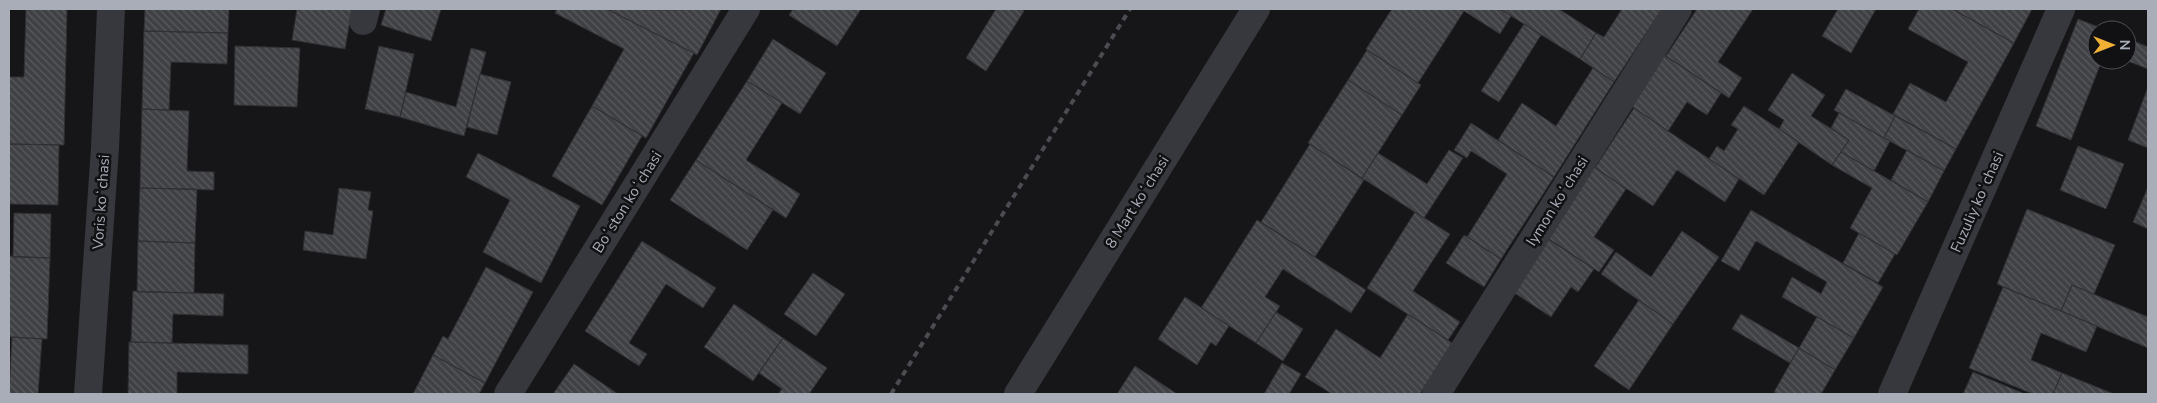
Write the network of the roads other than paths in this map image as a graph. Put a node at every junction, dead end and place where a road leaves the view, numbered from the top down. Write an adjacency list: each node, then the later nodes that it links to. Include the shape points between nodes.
1 (111, 9): 6 (street, Voris koʻchasi)
2 (746, 9): 7 (street, Boʻston koʻchasi)
3 (1256, 9): 8 (street, 8 Mart koʻchasi)
4 (1678, 9): 9 (street, Iymon koʻchasi)
5 (2061, 9): 10 (street, Fuzuliy koʻchasi)
6 (88, 394)
7 (508, 394)
8 (1018, 394)
9 (1436, 394)
10 (1892, 394)

